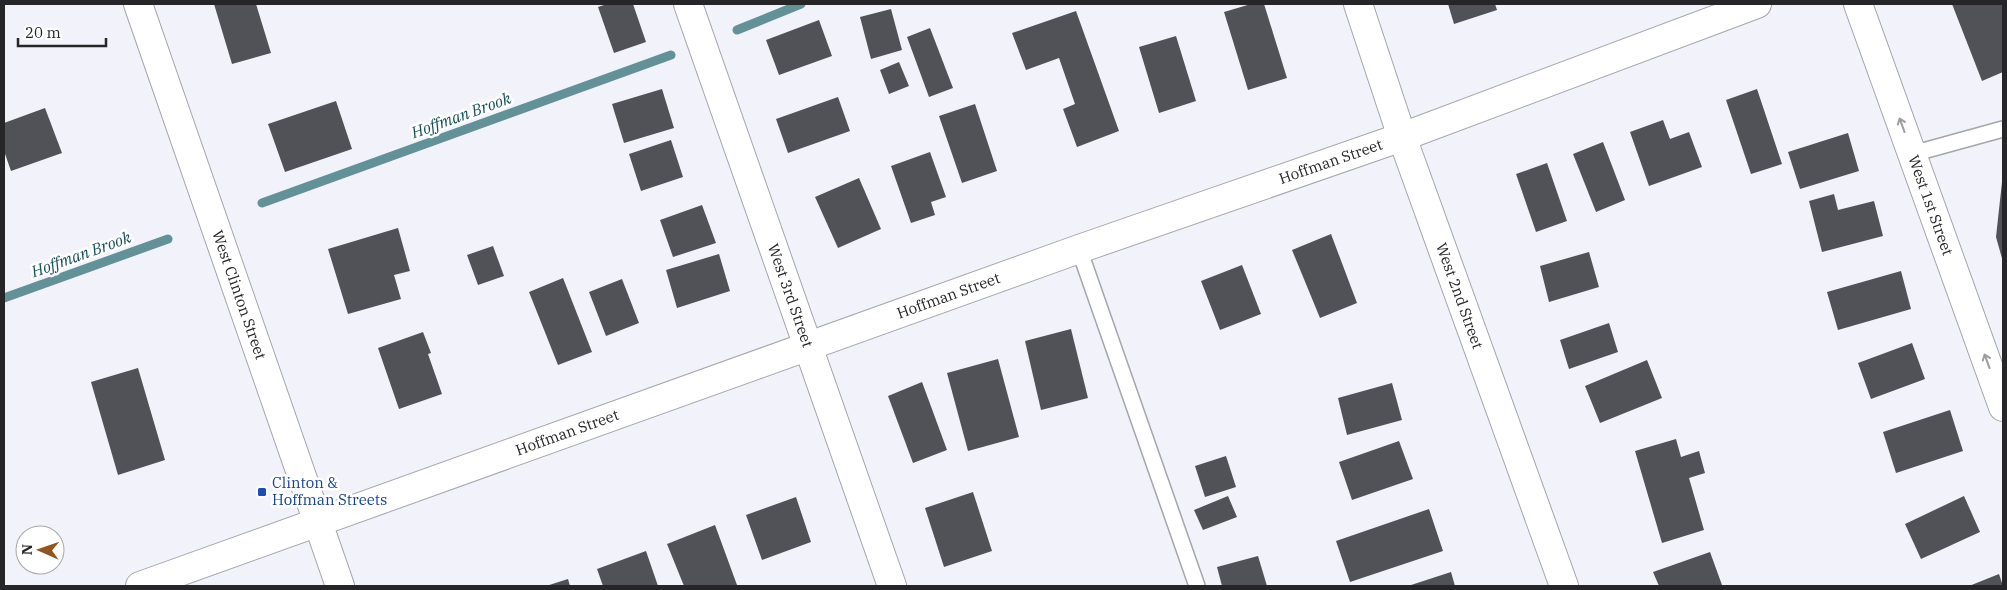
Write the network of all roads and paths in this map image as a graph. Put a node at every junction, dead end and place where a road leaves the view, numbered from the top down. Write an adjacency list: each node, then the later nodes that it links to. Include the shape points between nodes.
1 (138, 4): 12 (street, West Clinton Street)
2 (688, 4): 10 (street, West 3rd Street)
3 (1358, 4): 7 (street, West 2nd Street)
4 (1757, 4): 7 (street, Hoffman Street)
5 (1858, 4): 8 (street, West 1st Street, one-way to 5)
6 (2003, 129): 8 (lane)
7 (1402, 137): 9 (street, Hoffman Street); 17 (street, West 2nd Street)
8 (1912, 154): 11 (street, West 1st Street, one-way to 8)
9 (1078, 249): 10 (street, Hoffman Street); 16 (lane)
10 (808, 347): 12 (street, Hoffman Street); 15 (street, West 3rd Street)
11 (2003, 406)
12 (318, 522): 13 (street, Hoffman Street); 14 (street, West Clinton Street)
13 (140, 586)
14 (340, 586)
15 (892, 586)
16 (1197, 586)
17 (1564, 586)

